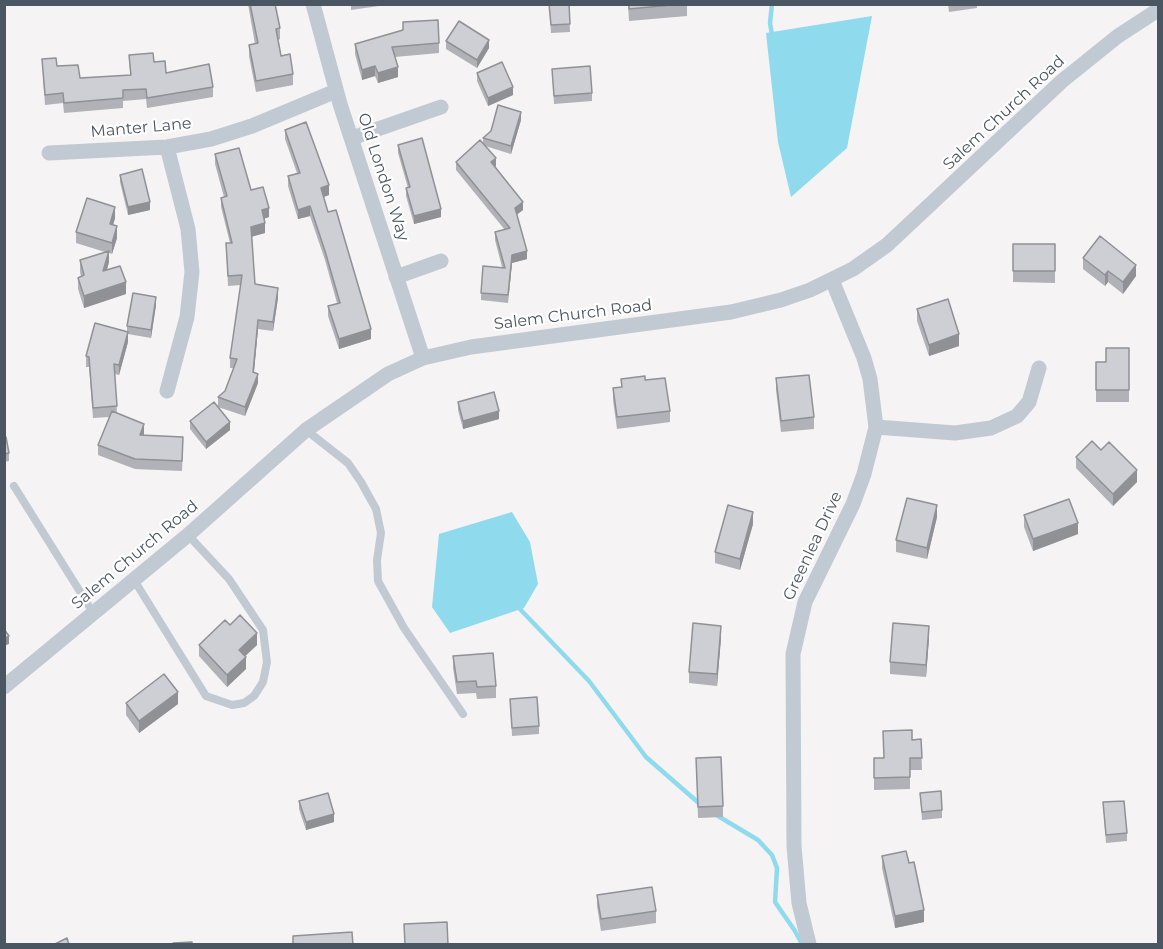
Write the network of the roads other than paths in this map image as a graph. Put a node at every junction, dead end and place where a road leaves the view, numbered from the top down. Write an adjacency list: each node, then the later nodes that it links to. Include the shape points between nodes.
1 (313, 4): 3 (street, Old London Way)
2 (1158, 10): 10 (street, Salem Church Road, via 1062,81 887,245)
3 (336, 91): 5 (street, Old London Way); 6 (street, Manter Lane, via 252,126)
4 (441, 107): 5 (street)
5 (352, 138): 9 (street, Old London Way)
6 (167, 147): 7 (street, Manter Lane); 13 (street, via 188,229 192,272 186,317)
7 (48, 153)
8 (441, 261): 9 (street)
9 (396, 277): 11 (street, Old London Way)
10 (832, 279): 11 (street, Salem Church Road, via 748,309 483,345); 14 (street, Greenlea Drive, via 864,358)
11 (423, 358): 15 (street, Salem Church Road, via 372,384)
12 (1039, 368): 14 (street, via 1029,402 1017,416 991,428 955,433)
13 (167, 391)
14 (876, 427): 22 (street, Greenlea Drive, via 853,504 805,602 793,654 794,846 799,903)
15 (306, 430): 17 (street, Salem Church Road); 21 (lane, via 348,464 361,482 376,509 381,533 378,581 404,628)
16 (14, 486): 19 (lane)
17 (188, 535): 18 (street, Salem Church Road); 18 (lane, via 229,579 263,630 267,662 263,682 254,696 232,705 206,696)
18 (134, 580): 19 (street, Salem Church Road)
19 (94, 614): 20 (street, Salem Church Road)
20 (4, 687)
21 (464, 714)
22 (809, 945)

